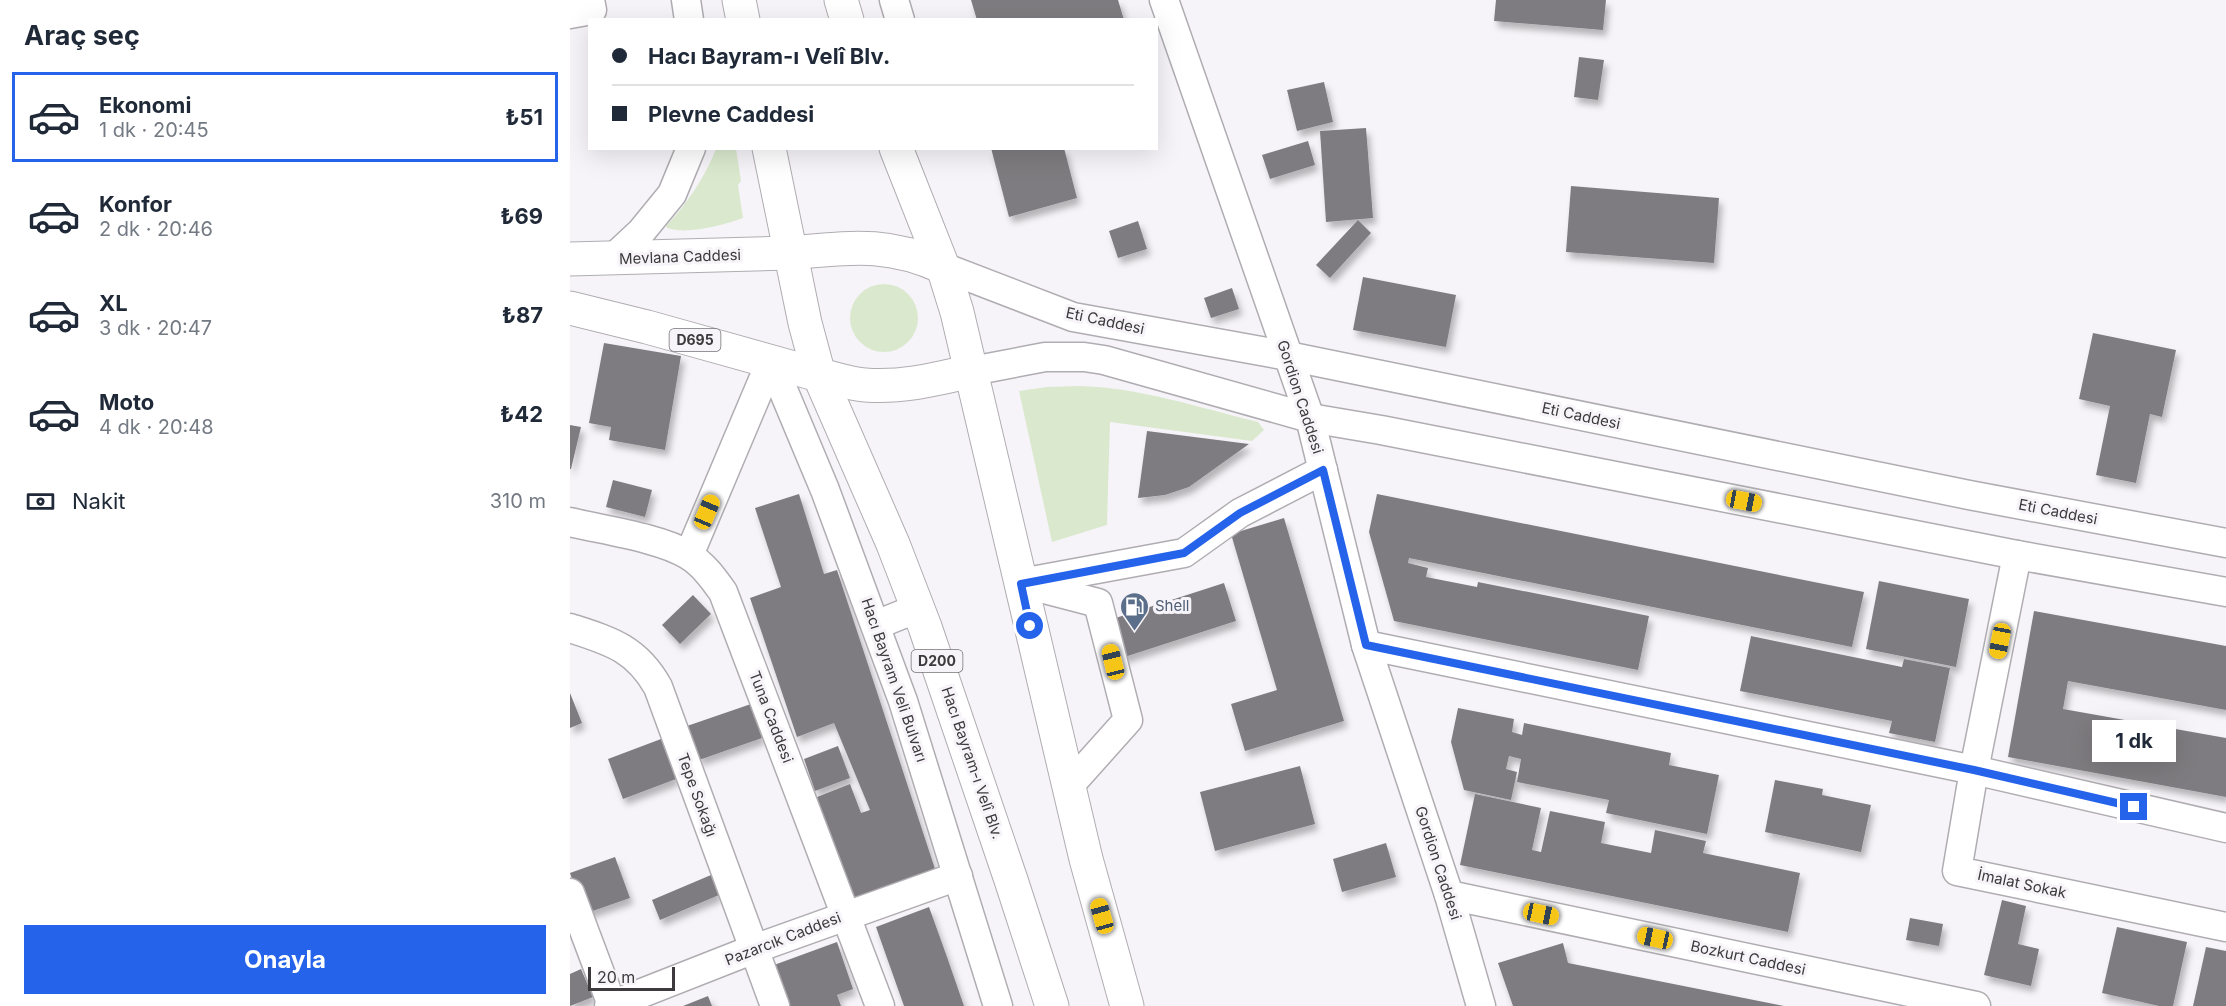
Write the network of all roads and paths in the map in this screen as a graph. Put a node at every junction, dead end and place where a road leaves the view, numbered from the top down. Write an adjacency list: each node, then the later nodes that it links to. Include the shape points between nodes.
1 (590, 0): 7 (street, via 592,10)
2 (686, 0): 8 (street)
3 (739, 0): 9 (main road)
4 (841, 0): 10 (main road)
5 (894, 0): 11 (street)
6 (1164, 0): 20 (street, Gordion Caddesi)
7 (570, 14)
8 (689, 18)
9 (743, 18)
10 (846, 18)
11 (899, 18)
12 (690, 150): 17 (street, via 672,194)
13 (768, 150): 15 (main road, D200)
14 (897, 150): 18 (main road)
15 (789, 253): 17 (main road, Mevlana Caddesi); 18 (main road, Mevlana Caddesi, via 858,247 895,250); 23 (main road, Hacı Bayram-ı Velî Blv. / D200)
16 (570, 259): 17 (main road, Mevlana Caddesi)
17 (612, 259)
18 (943, 267): 20 (street, Eti Caddesi, via 1073,317); 22 (main road)
19 (570, 308): 21 (main road, D695)
20 (1288, 356): 24 (street, Gordion Caddesi); 27 (street, Eti Caddesi, via 1969,495)
21 (771, 361): 23 (main road, D695); 28 (street); 33 (street, Hacı Bayram Veli Bulvarı)
22 (972, 371): 23 (main road, via 888,386); 24 (street, via 1045,357 1084,357); 30 (main road)
23 (819, 375): 32 (main road, Hacı Bayram-ı Velî Blv. / D200)
24 (1310, 418): 25 (street, Gordion Caddesi); 29 (street)
25 (1323, 470): 30 (street, via 1240,513 1184,553); 35 (street, Gordion Caddesi)
26 (570, 522): 28 (street, Tuna Caddesi, via 670,546)
27 (2226, 543)
28 (689, 555): 42 (street, Tuna Caddesi, via 723,592)
29 (2017, 555): 31 (street); 36 (street, İmalat Sokak)
30 (1021, 584): 37 (main road); 37 (street, via 1098,603 1128,720)
31 (2226, 592)
32 (918, 608): 33 (street); 49 (main road, Hacı Bayram-ı Velî Blv. / D200)
33 (876, 625): 39 (street, Hacı Bayram Veli Bulvarı)
34 (570, 628): 44 (street, Tepe Sokağı, via 622,647 649,672)
35 (1366, 645): 36 (street); 41 (street, Gordion Caddesi)
36 (1974, 770): 38 (street); 43 (street, İmalat Sokak, via 1957,871)
37 (1069, 786): 50 (main road)
38 (2226, 828)
39 (958, 876): 42 (street, Pazarcık Caddesi); 48 (street, Hacı Bayram Veli Bulvarı)
40 (570, 893): 45 (street)
41 (1449, 895): 51 (street, Gordion Caddesi); 52 (street, Bozkurt Caddesi)
42 (846, 915): 44 (street, Pazarcık Caddesi); 47 (street, Tuna Caddesi)
43 (2226, 927)
44 (754, 950): 45 (street, Pazarcık Caddesi); 46 (street, Tepe Sokağı)
45 (610, 1006)
46 (775, 1006)
47 (880, 1006)
48 (998, 1006)
49 (1052, 1006)
50 (1127, 1006)
51 (1481, 1006)
52 (1976, 1006)

